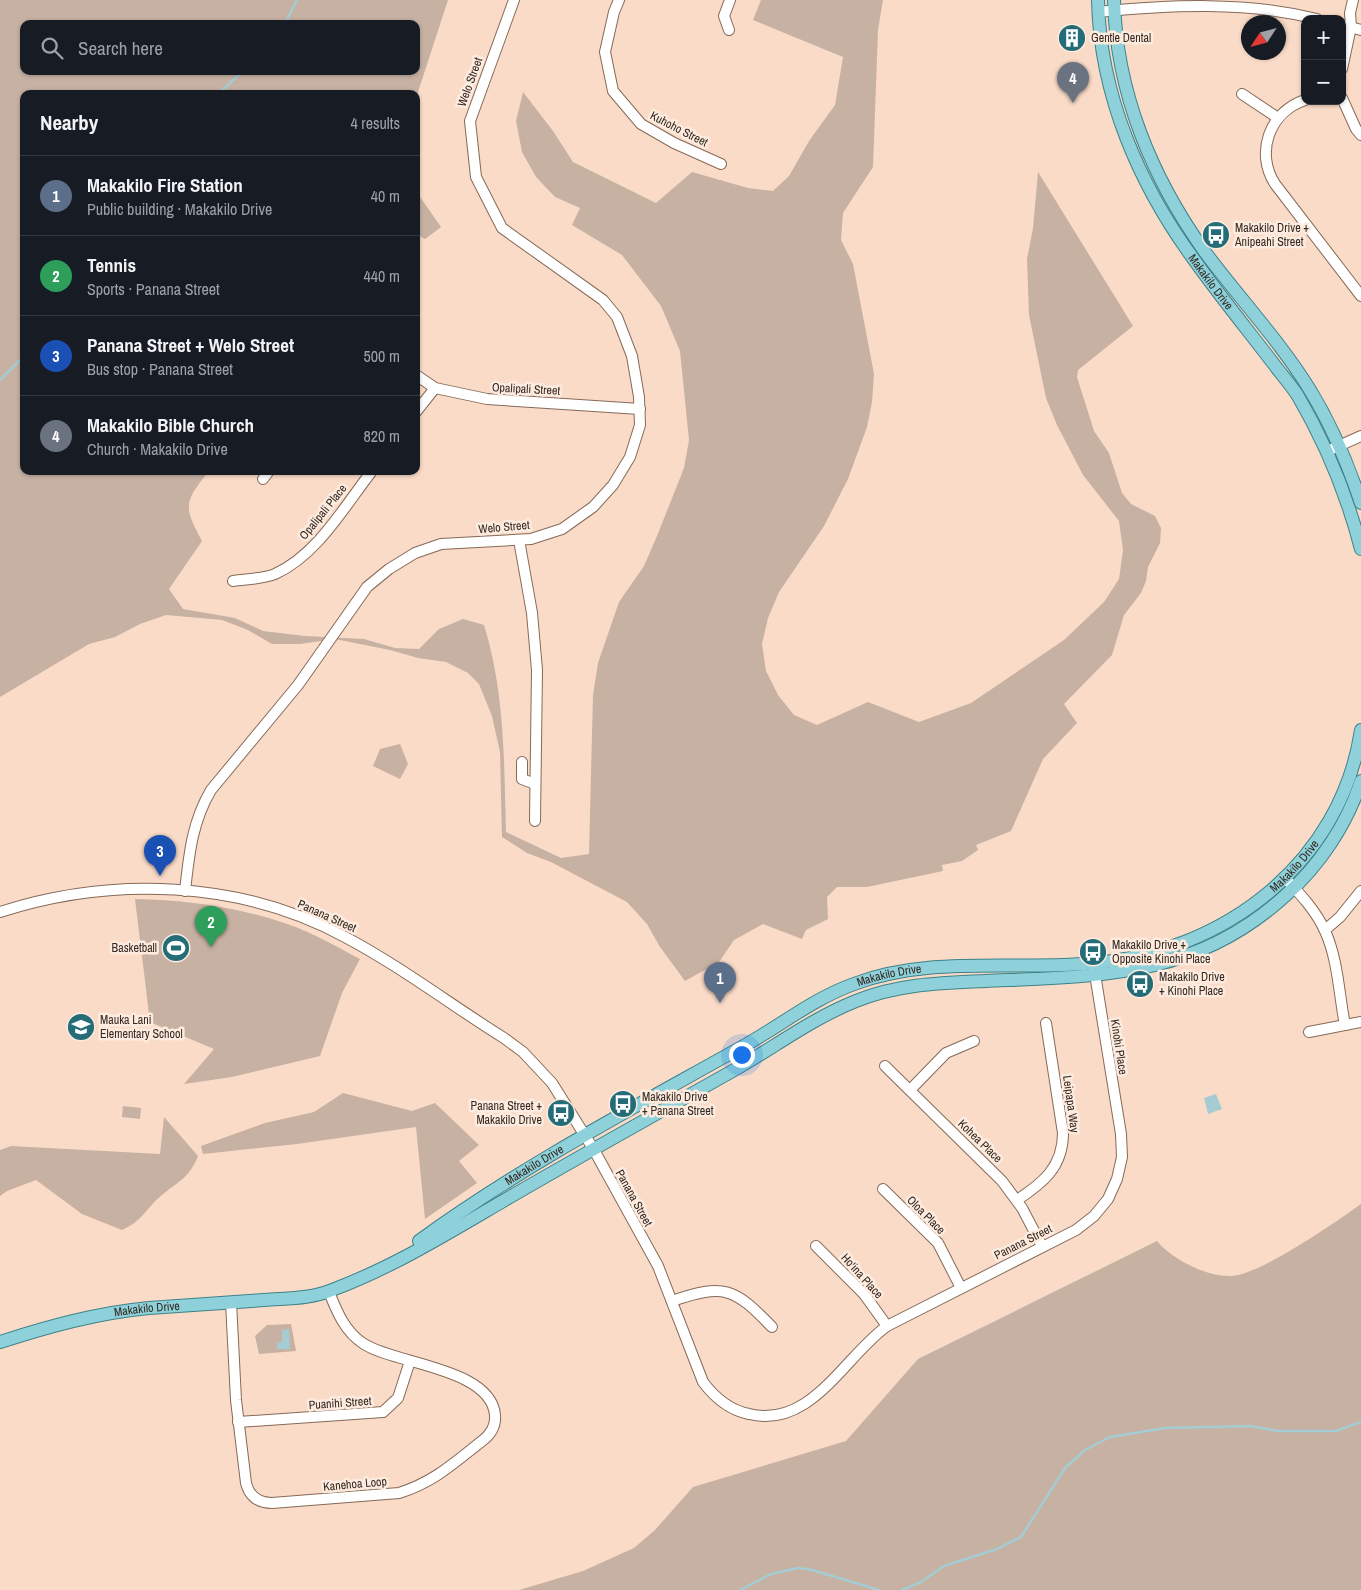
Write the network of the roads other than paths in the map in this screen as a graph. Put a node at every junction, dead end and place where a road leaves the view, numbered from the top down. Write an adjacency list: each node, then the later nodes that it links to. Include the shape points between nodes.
1 (514, 0): 23 (street, Welo Street, via 470,121 476,177 502,228 603,300 617,317 632,356)
2 (619, 0): 18 (street, Kuhoho Street, via 605,52 613,91 640,124)
3 (730, 0): 11 (street, via 724,16)
4 (1354, 0): 10 (street, via 1350,13)
5 (1173, 4): 6 (street); 8 (street)
6 (1265, 4): 9 (street)
7 (1098, 6): 8 (street); 26 (main road, Makakilo Drive, via 1105,71 1117,114 1164,217 1297,395)
8 (1114, 6): 25 (main road, Makakilo Drive, via 1121,68 1134,117 1152,165 1176,210 1305,383)
9 (1303, 15)
10 (1351, 27): 12 (street)
11 (728, 30)
12 (1344, 60)
13 (1242, 94): 16 (street)
14 (1301, 102): 16 (street)
15 (1345, 105): 17 (street)
16 (1278, 118): 19 (street, via 1266,148 1267,167 1272,179)
17 (1361, 135)
18 (721, 164)
19 (1361, 296)
20 (420, 378): 21 (street, Opalipali Street)
21 (435, 388): 22 (street); 23 (street, Opalipali Street, via 487,399)
22 (420, 407)
23 (640, 409): 29 (street, Welo Street, via 640,425 630,457 614,485 593,507 562,529)
24 (1361, 436): 25 (street)
25 (1339, 446): 26 (street); 28 (main road, Makakilo Drive)
26 (1327, 451): 30 (main road, Makakilo Drive, via 1344,489)
27 (369, 475): 31 (street, Opalipali Place, via 313,546 293,563 273,575)
28 (1361, 503)
29 (519, 540): 35 (street, via 532,613 537,670); 38 (street, Welo Street, via 441,544 416,553 367,587 298,685 207,797 192,834)
30 (1361, 549)
31 (233, 581)
32 (1361, 730): 37 (main road, Makakilo Drive, via 1344,790)
33 (522, 762): 35 (street, via 522,779)
34 (1361, 781): 37 (main road, Makakilo Drive, via 1336,834 1317,864)
35 (535, 784): 36 (street)
36 (535, 821)
37 (1290, 884): 41 (street); 42 (main road, Makakilo Drive, via 1199,937)
38 (185, 891): 40 (street, Panana Street, via 126,888 81,892); 53 (street, Panana Street, via 272,907 344,936 364,948 522,1052 552,1083)
39 (1361, 891): 41 (street)
40 (0, 912)
41 (1325, 930): 45 (street)
42 (1094, 970): 48 (main road, Makakilo Drive, via 914,968 884,974 826,996); 49 (main road, Makakilo Drive, via 888,990 833,1011); 52 (street, Kinohi Place)
43 (1361, 1022): 45 (street)
44 (1046, 1023): 56 (street, Leipapa Way, via 1064,1133 1062,1147 1059,1160 1048,1178)
45 (1345, 1025): 46 (street)
46 (1309, 1032)
47 (974, 1041): 51 (street, via 946,1053)
48 (744, 1046): 49 (main road); 53 (main road, Makakilo Drive)
49 (751, 1060): 54 (main road, Makakilo Drive)
50 (885, 1066): 51 (street, Kohea Place)
51 (910, 1090): 56 (street, Kohea Place, via 991,1169)
52 (1121, 1134): 58 (street, Panana Street, via 1120,1168 1108,1199 1085,1224)
53 (585, 1135): 54 (street, Panana Street); 59 (main road, Makakilo Drive, via 439,1226)
54 (594, 1150): 59 (main road, Makakilo Drive); 62 (street, Panana Street, via 658,1266)
55 (883, 1189): 60 (street, Oloa Place, via 938,1244)
56 (1016, 1200): 58 (street, Kohea Place)
57 (816, 1246): 64 (street, Ho'ina Place, via 860,1289)
58 (1042, 1246): 60 (street, Panana Street)
59 (382, 1267): 61 (main road, Makakilo Drive)
60 (961, 1288): 64 (street, Panana Street)
61 (329, 1292): 63 (main road, Makakilo Drive, via 296,1299); 67 (street, Kanehoa Loop, via 340,1319 356,1338 377,1351)
62 (672, 1301): 64 (street, Panana Street, via 703,1382 720,1401 752,1415 777,1415 801,1407); 65 (street, via 706,1290 725,1291 748,1302)
63 (230, 1302): 66 (main road, Makakilo Drive, via 107,1313 64,1322); 68 (street, Kanehoa Loop)
64 (886, 1326)
65 (772, 1327)
66 (0, 1342)
67 (410, 1361): 68 (street, Puanihi Street, via 398,1398 383,1412); 68 (street, Kanehoa Loop, via 446,1371 470,1383 488,1399 495,1416 493,1429 485,1439 443,1473 414,1488 383,1496 261,1502 247,1488)
68 (238, 1422)

